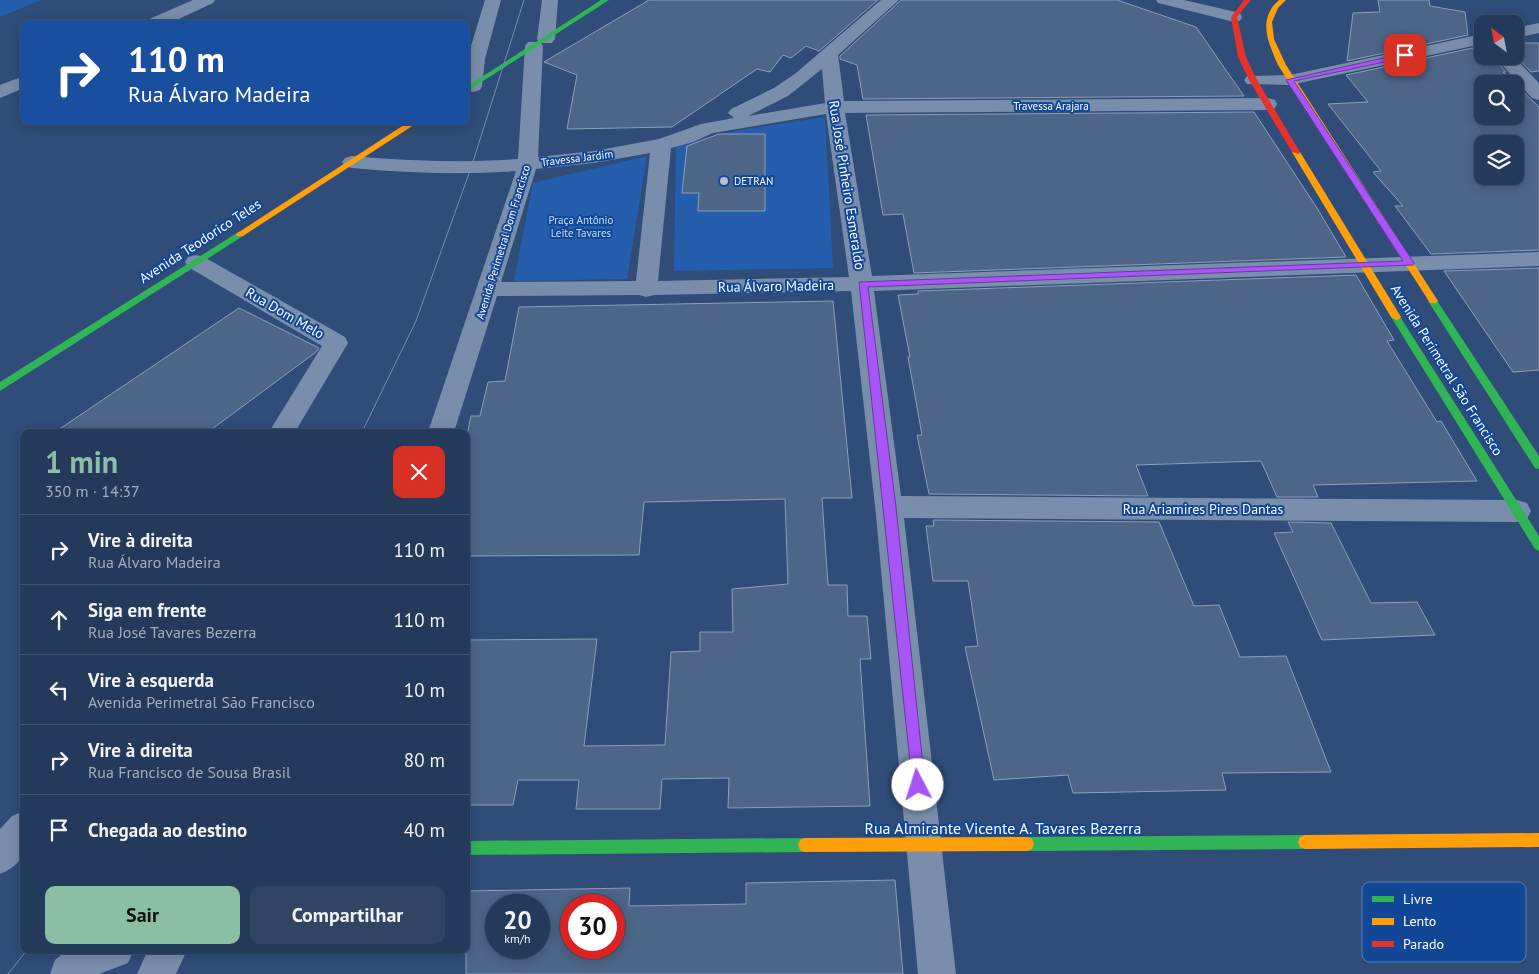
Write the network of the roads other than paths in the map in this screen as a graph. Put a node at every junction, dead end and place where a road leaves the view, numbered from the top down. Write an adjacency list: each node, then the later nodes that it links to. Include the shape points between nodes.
1 (207, 0): 10 (street)
2 (493, 0): 20 (street)
3 (550, 0): 14 (street, Avenida Perimetral Dom Francisco)
4 (606, 0): 14 (main road)
5 (891, 0): 15 (street, Travessa Jardim)
6 (1164, 0): 9 (street)
7 (1248, 0): 9 (main road)
8 (1283, 0): 18 (main road, Avenida Perimetral São Francisco, via 1271,10 1268,24 1274,50)
9 (1234, 16): 17 (main road, Avenida Perimetral São Francisco, via 1242,57)
10 (162, 20)
11 (1539, 28): 12 (street)
12 (1524, 31)
13 (1474, 41): 18 (street)
14 (540, 43): 20 (main road); 29 (street, Avenida Perimetral Dom Francisco)
15 (829, 53): 24 (street, Rua José Pinheiro Esmeraldo); 26 (street, Travessa Jardim, via 781,92)
16 (1512, 65): 22 (street)
17 (1253, 80): 18 (street); 23 (main road, Avenida Perimetral São Francisco)
18 (1290, 80): 32 (main road, Avenida Perimetral São Francisco)
19 (20, 83): 21 (street)
20 (470, 88)
21 (0, 92)
22 (1539, 94)
23 (1268, 104): 24 (street, Travessa Arajara); 33 (main road, Avenida Perimetral São Francisco)
24 (834, 107): 26 (street, Travessa Jardim); 34 (street, Rua José Pinheiro Esmeraldo)
25 (410, 125): 28 (main road, Avenida Teodorico Teles)
26 (708, 128): 27 (street, Travessa Jardim)
27 (661, 145): 29 (street, Travessa Jardim); 36 (street)
28 (352, 162): 29 (street, Travessa Jardim, via 411,168); 31 (main road, Avenida Teodorico Teles)
29 (528, 164): 35 (street, Avenida Perimetral Dom Francisco)
30 (1539, 259): 32 (street, Rua Álvaro Madeira)
31 (196, 262): 37 (main road, Avenida Teodorico Teles); 38 (street, Rua Dom Melo, via 336,343)
32 (1410, 263): 33 (street, Rua Álvaro Madeira); 40 (main road, Avenida Perimetral São Francisco)
33 (1363, 264): 34 (street, Rua Álvaro Madeira); 42 (main road, Avenida Perimetral São Francisco)
34 (863, 284): 36 (street, Rua Álvaro Madeira); 41 (street, Rua José Pinheiro Esmeraldo)
35 (489, 289): 36 (street, Rua Álvaro Madeira); 39 (street, Avenida Perimetral Dom Francisco)
36 (646, 290)
37 (0, 387)
38 (284, 429)
39 (443, 429)
40 (1539, 465)
41 (890, 507): 42 (street, Rua Ariamires Pires Dantas); 46 (street, Rua José Pinheiro Esmeraldo)
42 (1517, 511): 43 (main road, Avenida Perimetral São Francisco)
43 (1539, 546)
44 (20, 833): 48 (street)
45 (1539, 840): 46 (main road, Rua Almirante Vicente A. Tavares Bezerra)
46 (924, 845): 47 (main road, Rua Almirante Vicente A. Tavares Bezerra); 53 (street, Rua José Pinheiro Esmeraldo)
47 (470, 848)
48 (0, 856)
49 (103, 954): 51 (street, via 86,959)
50 (166, 954): 52 (street)
51 (69, 974)
52 (156, 974)
53 (937, 974)

